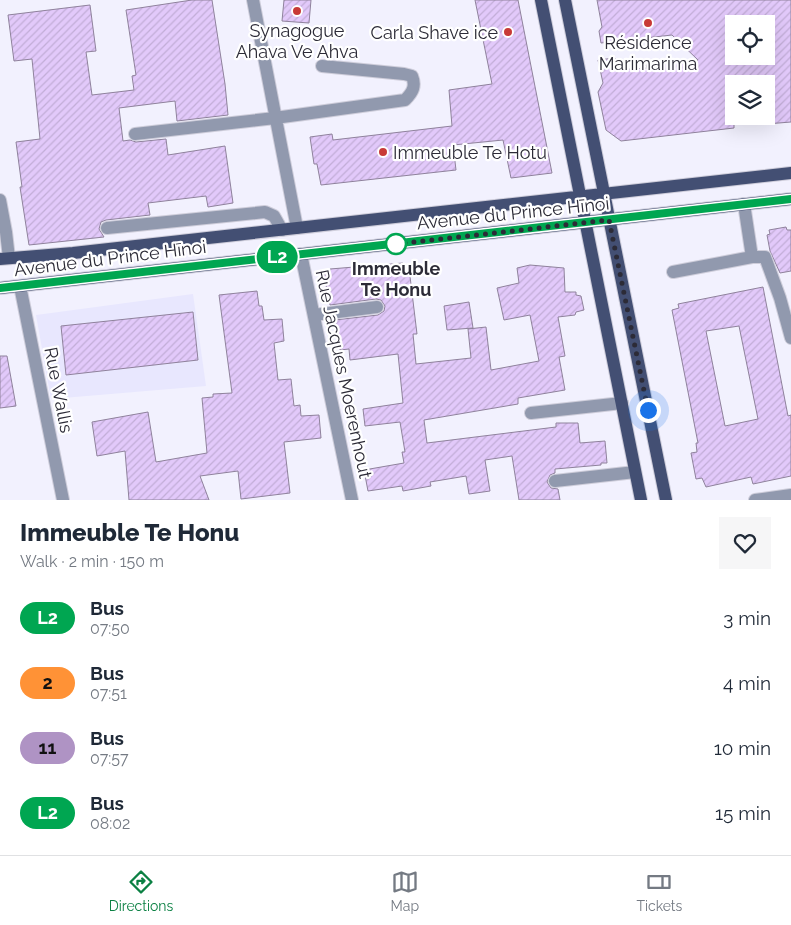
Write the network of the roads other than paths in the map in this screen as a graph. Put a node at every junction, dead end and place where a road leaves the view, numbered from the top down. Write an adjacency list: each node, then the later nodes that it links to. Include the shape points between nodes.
1 (252, 0): 5 (street)
2 (541, 0): 9 (main road)
3 (565, 0): 8 (main road)
4 (322, 66): 5 (street, via 404,74 412,76 414,83 406,100)
5 (275, 118): 6 (street); 16 (street)
6 (135, 134)
7 (791, 172): 8 (main road, Avenue du Prince Hīnoi)
8 (604, 194): 9 (main road, Avenue du Prince Hīnoi); 13 (main road)
9 (579, 196): 14 (main road); 16 (main road, Avenue du Prince Hīnoi)
10 (0, 200): 20 (street, via 6,232)
11 (791, 200): 12 (main road, Avenue du Prince Hīnoi)
12 (744, 204): 13 (main road, Avenue du Prince Hīnoi); 19 (street)
13 (609, 220): 14 (main road, Avenue du Prince Hīnoi); 36 (main road)
14 (585, 223): 18 (main road, Avenue du Prince Hīnoi); 28 (main road)
15 (107, 228): 17 (street, via 265,212 274,216)
16 (297, 228): 17 (main road, Avenue du Prince Hīnoi)
17 (282, 230): 20 (main road, Avenue du Prince Hīnoi)
18 (301, 254): 22 (main road, Avenue du Prince Hīnoi); 26 (street, Rue Jacques Moerenhout)
19 (752, 257): 21 (street); 24 (street, via 765,258)
20 (5, 258)
21 (673, 272)
22 (20, 286): 23 (main road, Avenue du Prince Hīnoi); 33 (street, Rue Wallis)
23 (0, 288)
24 (785, 297): 27 (street)
25 (377, 307): 26 (street)
26 (314, 315): 34 (street, Rue Jacques Moerenhout)
27 (791, 338)
28 (622, 404): 29 (street); 30 (main road)
29 (531, 413)
30 (635, 472): 31 (street); 35 (main road)
31 (555, 480)
32 (791, 495): 37 (street)
33 (63, 500)
34 (352, 500)
35 (641, 500)
36 (666, 500)
37 (755, 500)

